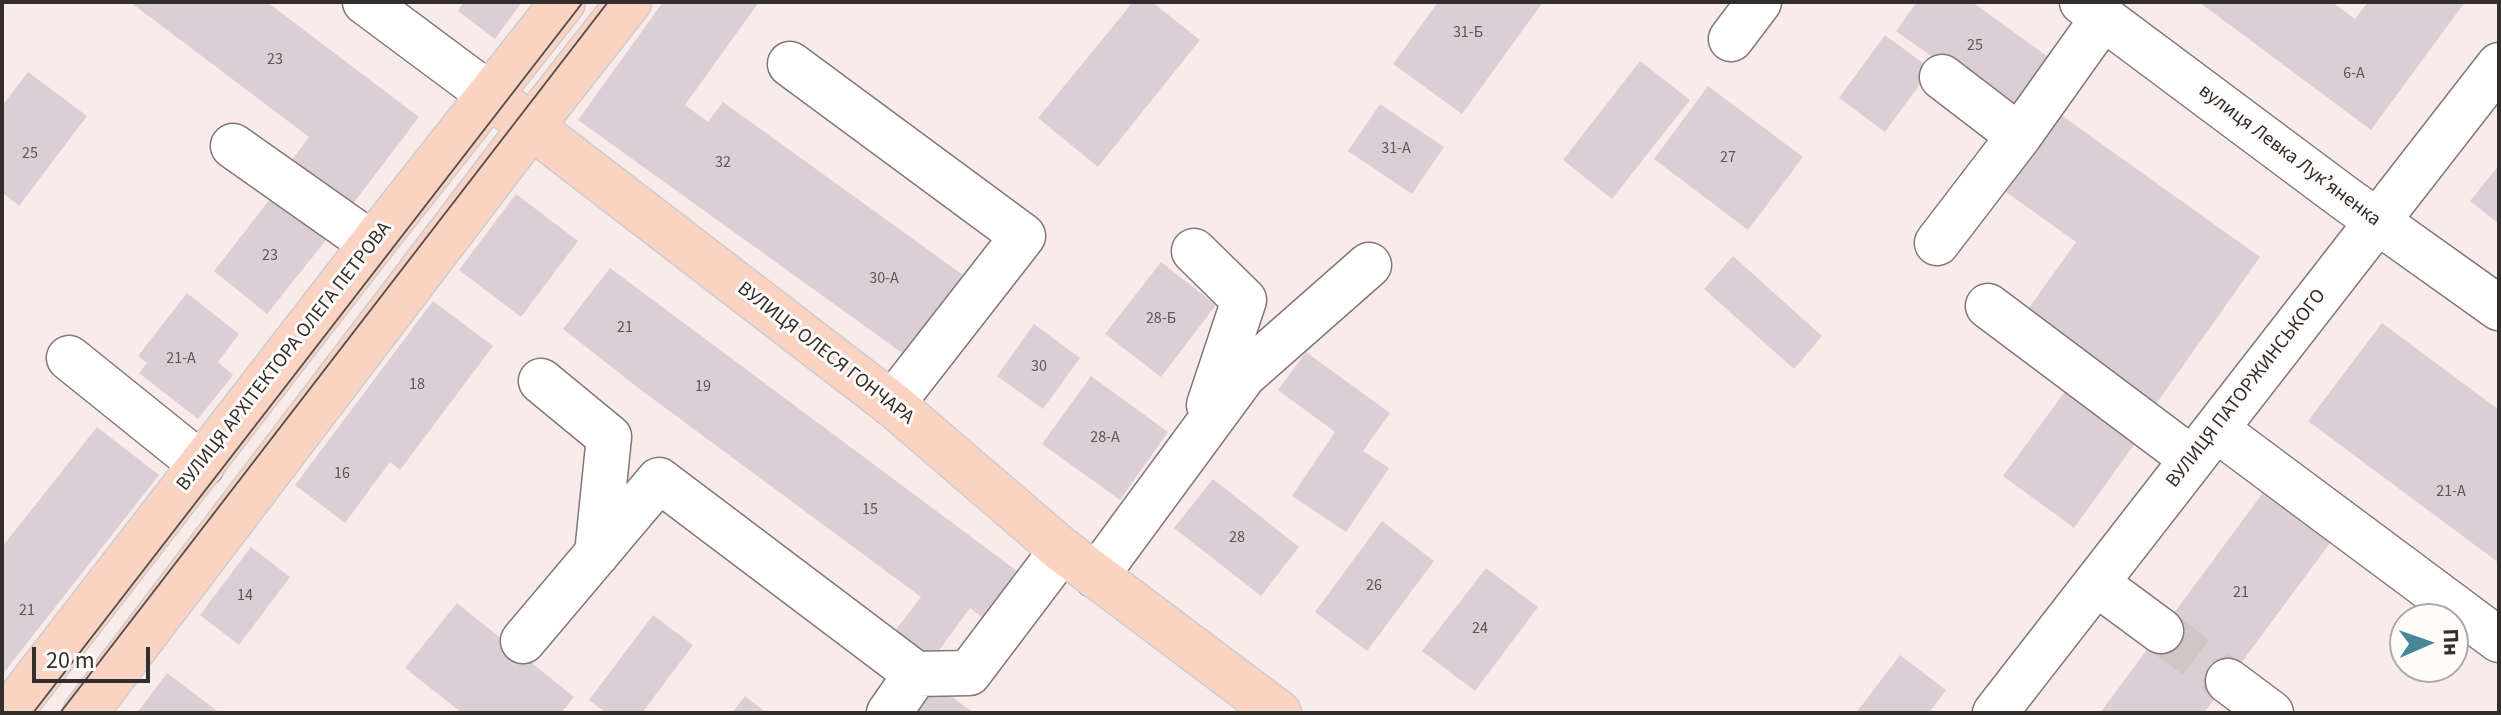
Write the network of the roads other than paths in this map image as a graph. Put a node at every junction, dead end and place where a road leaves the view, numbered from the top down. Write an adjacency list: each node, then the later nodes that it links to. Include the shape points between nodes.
1 (365, 2): 10 (street, ВУЛИЦЯ ОЛЕСЯ ГОНЧАРА)
2 (563, 2): 10 (main road, ВУЛИЦЯ АРХІТЕКТОРА ОЛЕГА ПЕТРОВА)
3 (629, 2): 11 (main road)
4 (1759, 2): 6 (street)
5 (2092, 10): 12 (street); 14 (street, вулиця Левка Лукʼяненка)
6 (1731, 39)
7 (790, 64): 23 (street, via 1023,236)
8 (2499, 65): 14 (street, ВУЛИЦЯ ПАТОРЖИНСЬКОГО)
9 (1942, 77): 12 (street)
10 (490, 95): 11 (main road, ВУЛИЦЯ ОЛЕСЯ ГОНЧАРА); 16 (main road, ВУЛИЦЯ АРХІТЕКТОРА ОЛЕГА ПЕТРОВА)
11 (531, 127): 23 (main road, ВУЛИЦЯ ОЛЕСЯ ГОНЧАРА); 36 (main road)
12 (2019, 136): 15 (street)
13 (233, 146): 16 (street)
14 (2376, 221): 20 (street, вулиця Левка Лукʼяненка); 25 (street, ВУЛИЦЯ ПАТОРЖИНСЬКОГО)
15 (1937, 243)
16 (372, 244): 26 (main road, ВУЛИЦЯ АРХІТЕКТОРА ОЛЕГА ПЕТРОВА)
17 (1194, 251): 24 (street, via 1244,300)
18 (1369, 265): 24 (street, via 1244,375)
19 (1988, 306): 25 (street)
20 (2499, 308)
21 (69, 358): 26 (street)
22 (541, 381): 27 (street, via 609,437)
23 (892, 404): 28 (main road, ВУЛИЦЯ ОЛЕСЯ ГОНЧАРА)
24 (1200, 434): 28 (street)
25 (2205, 445): 29 (street, ВУЛИЦЯ ПАТОРЖИНСЬКОГО); 31 (street)
26 (202, 465): 35 (main road, ВУЛИЦЯ АРХІТЕКТОРА ОЛЕГА ПЕТРОВА)
27 (597, 554): 32 (street); 33 (street, via 659,480)
28 (1079, 563): 33 (street, via 969,673); 38 (main road, ВУЛИЦЯ ОЛЕСЯ ГОНЧАРА)
29 (2096, 583): 30 (street); 39 (street, ВУЛИЦЯ ПАТОРЖИНСЬКОГО)
30 (2161, 631)
31 (2499, 640)
32 (523, 641)
33 (916, 674): 37 (street)
34 (2228, 681): 40 (street)
35 (9, 713)
36 (85, 713)
37 (889, 713)
38 (1279, 713)
39 (1995, 713)
40 (2271, 713)

